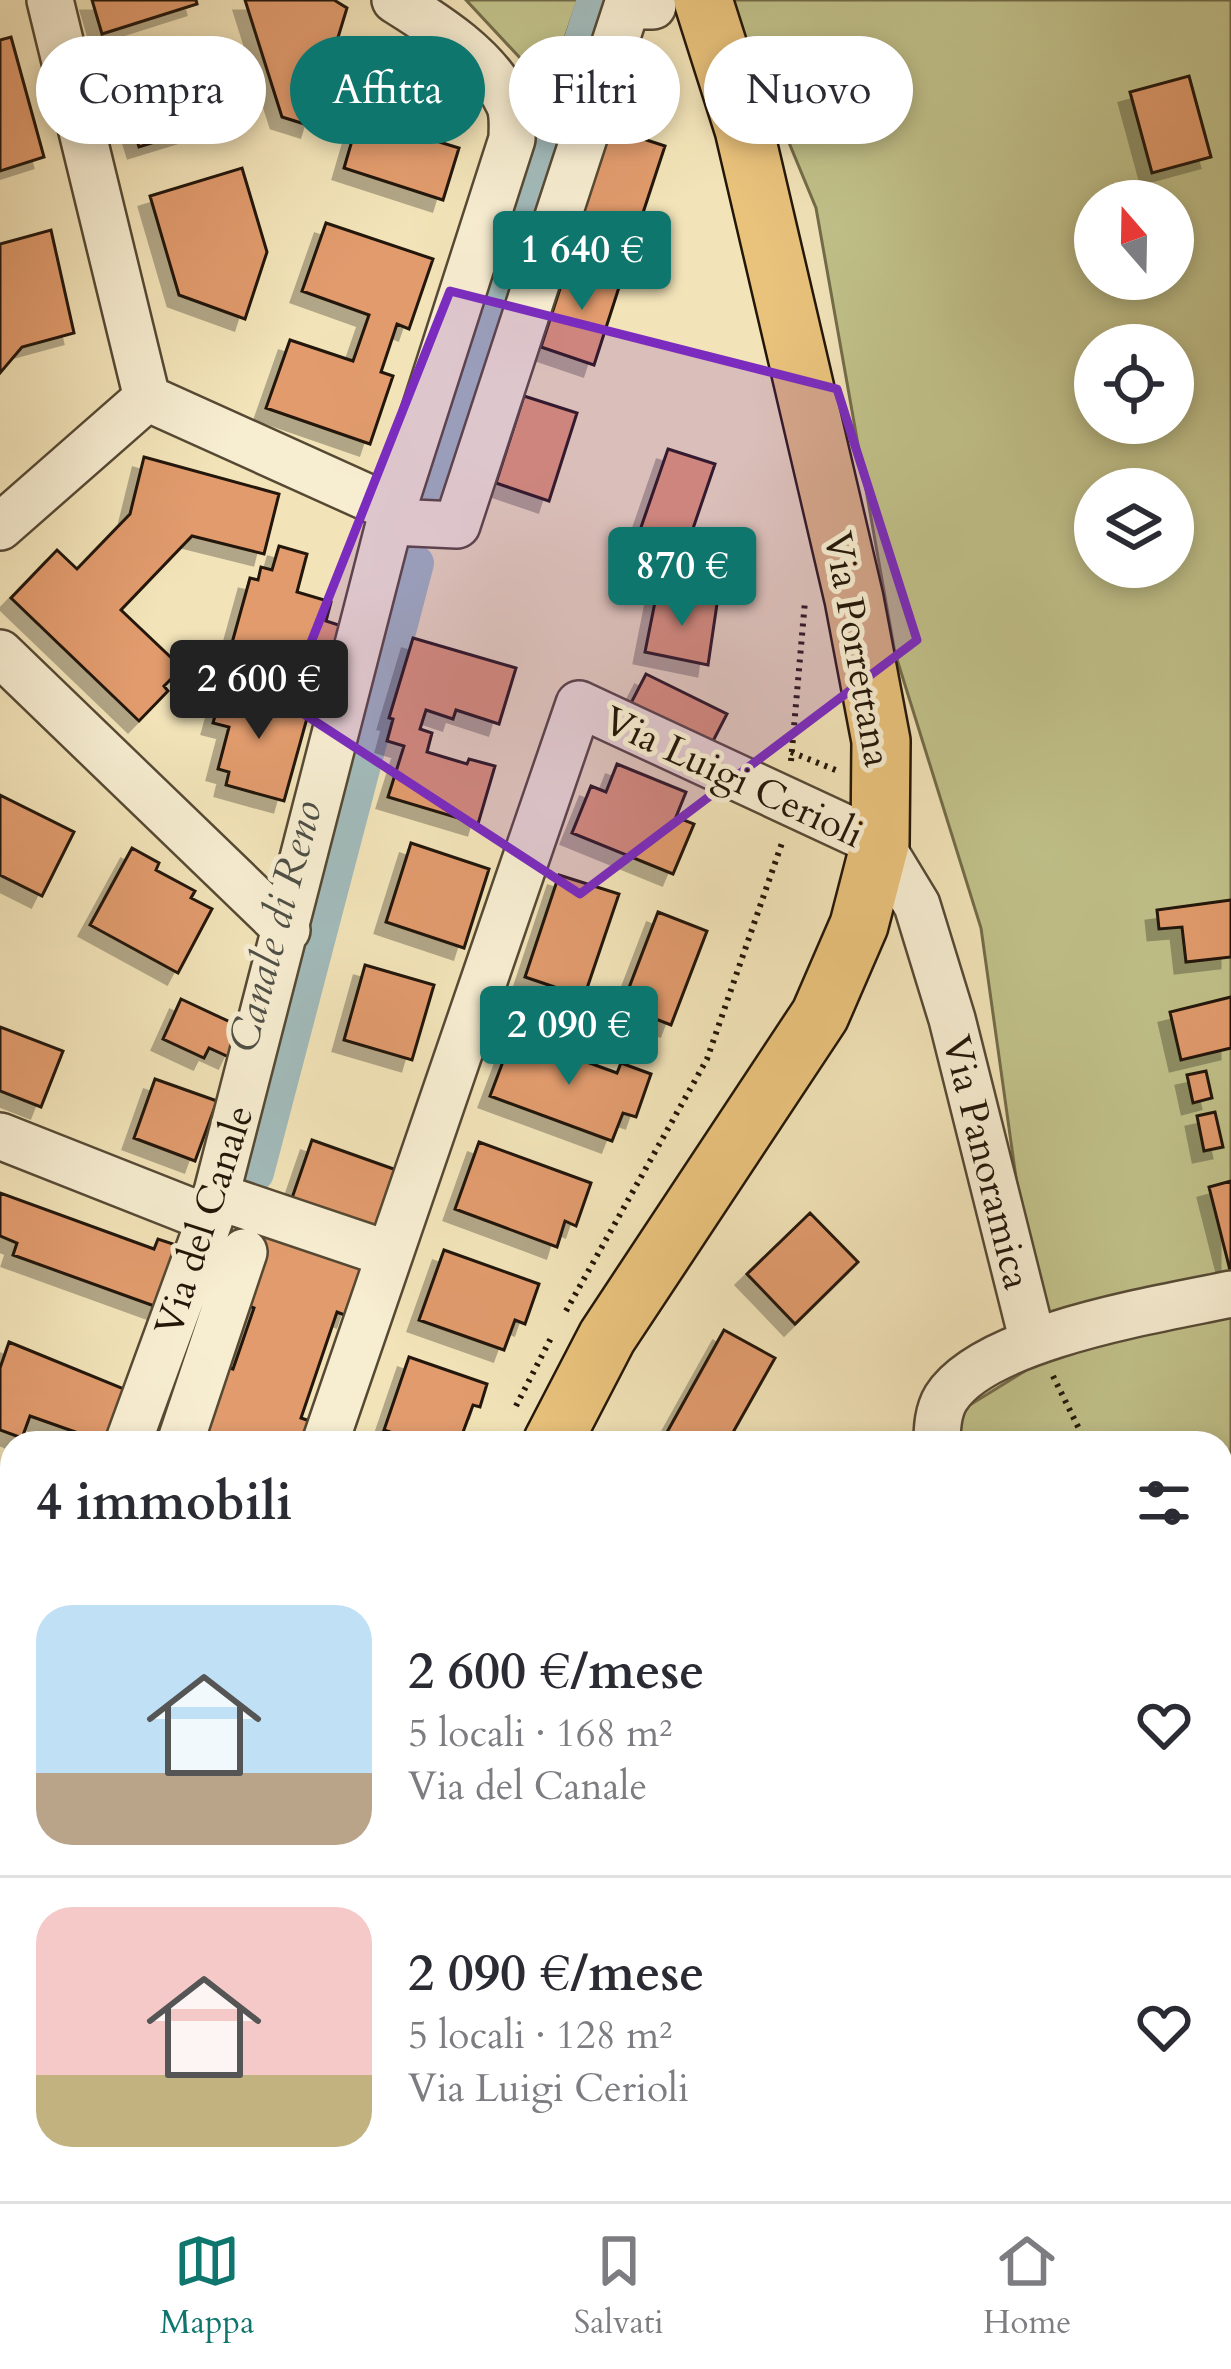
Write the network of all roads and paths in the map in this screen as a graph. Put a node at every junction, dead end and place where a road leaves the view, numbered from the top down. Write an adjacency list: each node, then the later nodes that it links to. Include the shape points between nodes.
1 (50, 0): 4 (street)
2 (395, 0): 5 (street, Via del Canale, via 481,66 513,119)
3 (678, 3): 5 (street, via 627,6 458,525); 11 (main road, Via Porrettana, via 744,129 854,599 880,741)
4 (147, 398): 5 (street); 6 (street)
5 (392, 516): 12 (street, Via del Canale)
6 (0, 527)
7 (806, 594): 9 (path)
8 (0, 653): 12 (street)
9 (791, 752)
10 (790, 806): 11 (street, Via Luigi Cerioli); 16 (street, Via Luigi Cerioli, via 579,704); 18 (path, via 706,1059)
11 (880, 844): 20 (street, Via Panoramica, via 917,905); 21 (main road, Via Porrettana, via 859,925 820,1015 608,1337)
12 (287, 930): 14 (street, Via del Canale)
13 (0, 1136): 14 (street)
14 (213, 1207): 16 (street); 22 (street, Via del Canale)
15 (244, 1252): 23 (street)
16 (388, 1254): 24 (street, Via Luigi Cerioli)
17 (1231, 1294): 20 (street)
18 (565, 1312)
19 (554, 1333): 21 (path)
20 (1034, 1342): 25 (street, Via Panoramica, via 963,1379 945,1399); 26 (path)
21 (533, 1427)
22 (132, 1431)
23 (184, 1431)
24 (329, 1431)
25 (938, 1431)
26 (1080, 1431)

